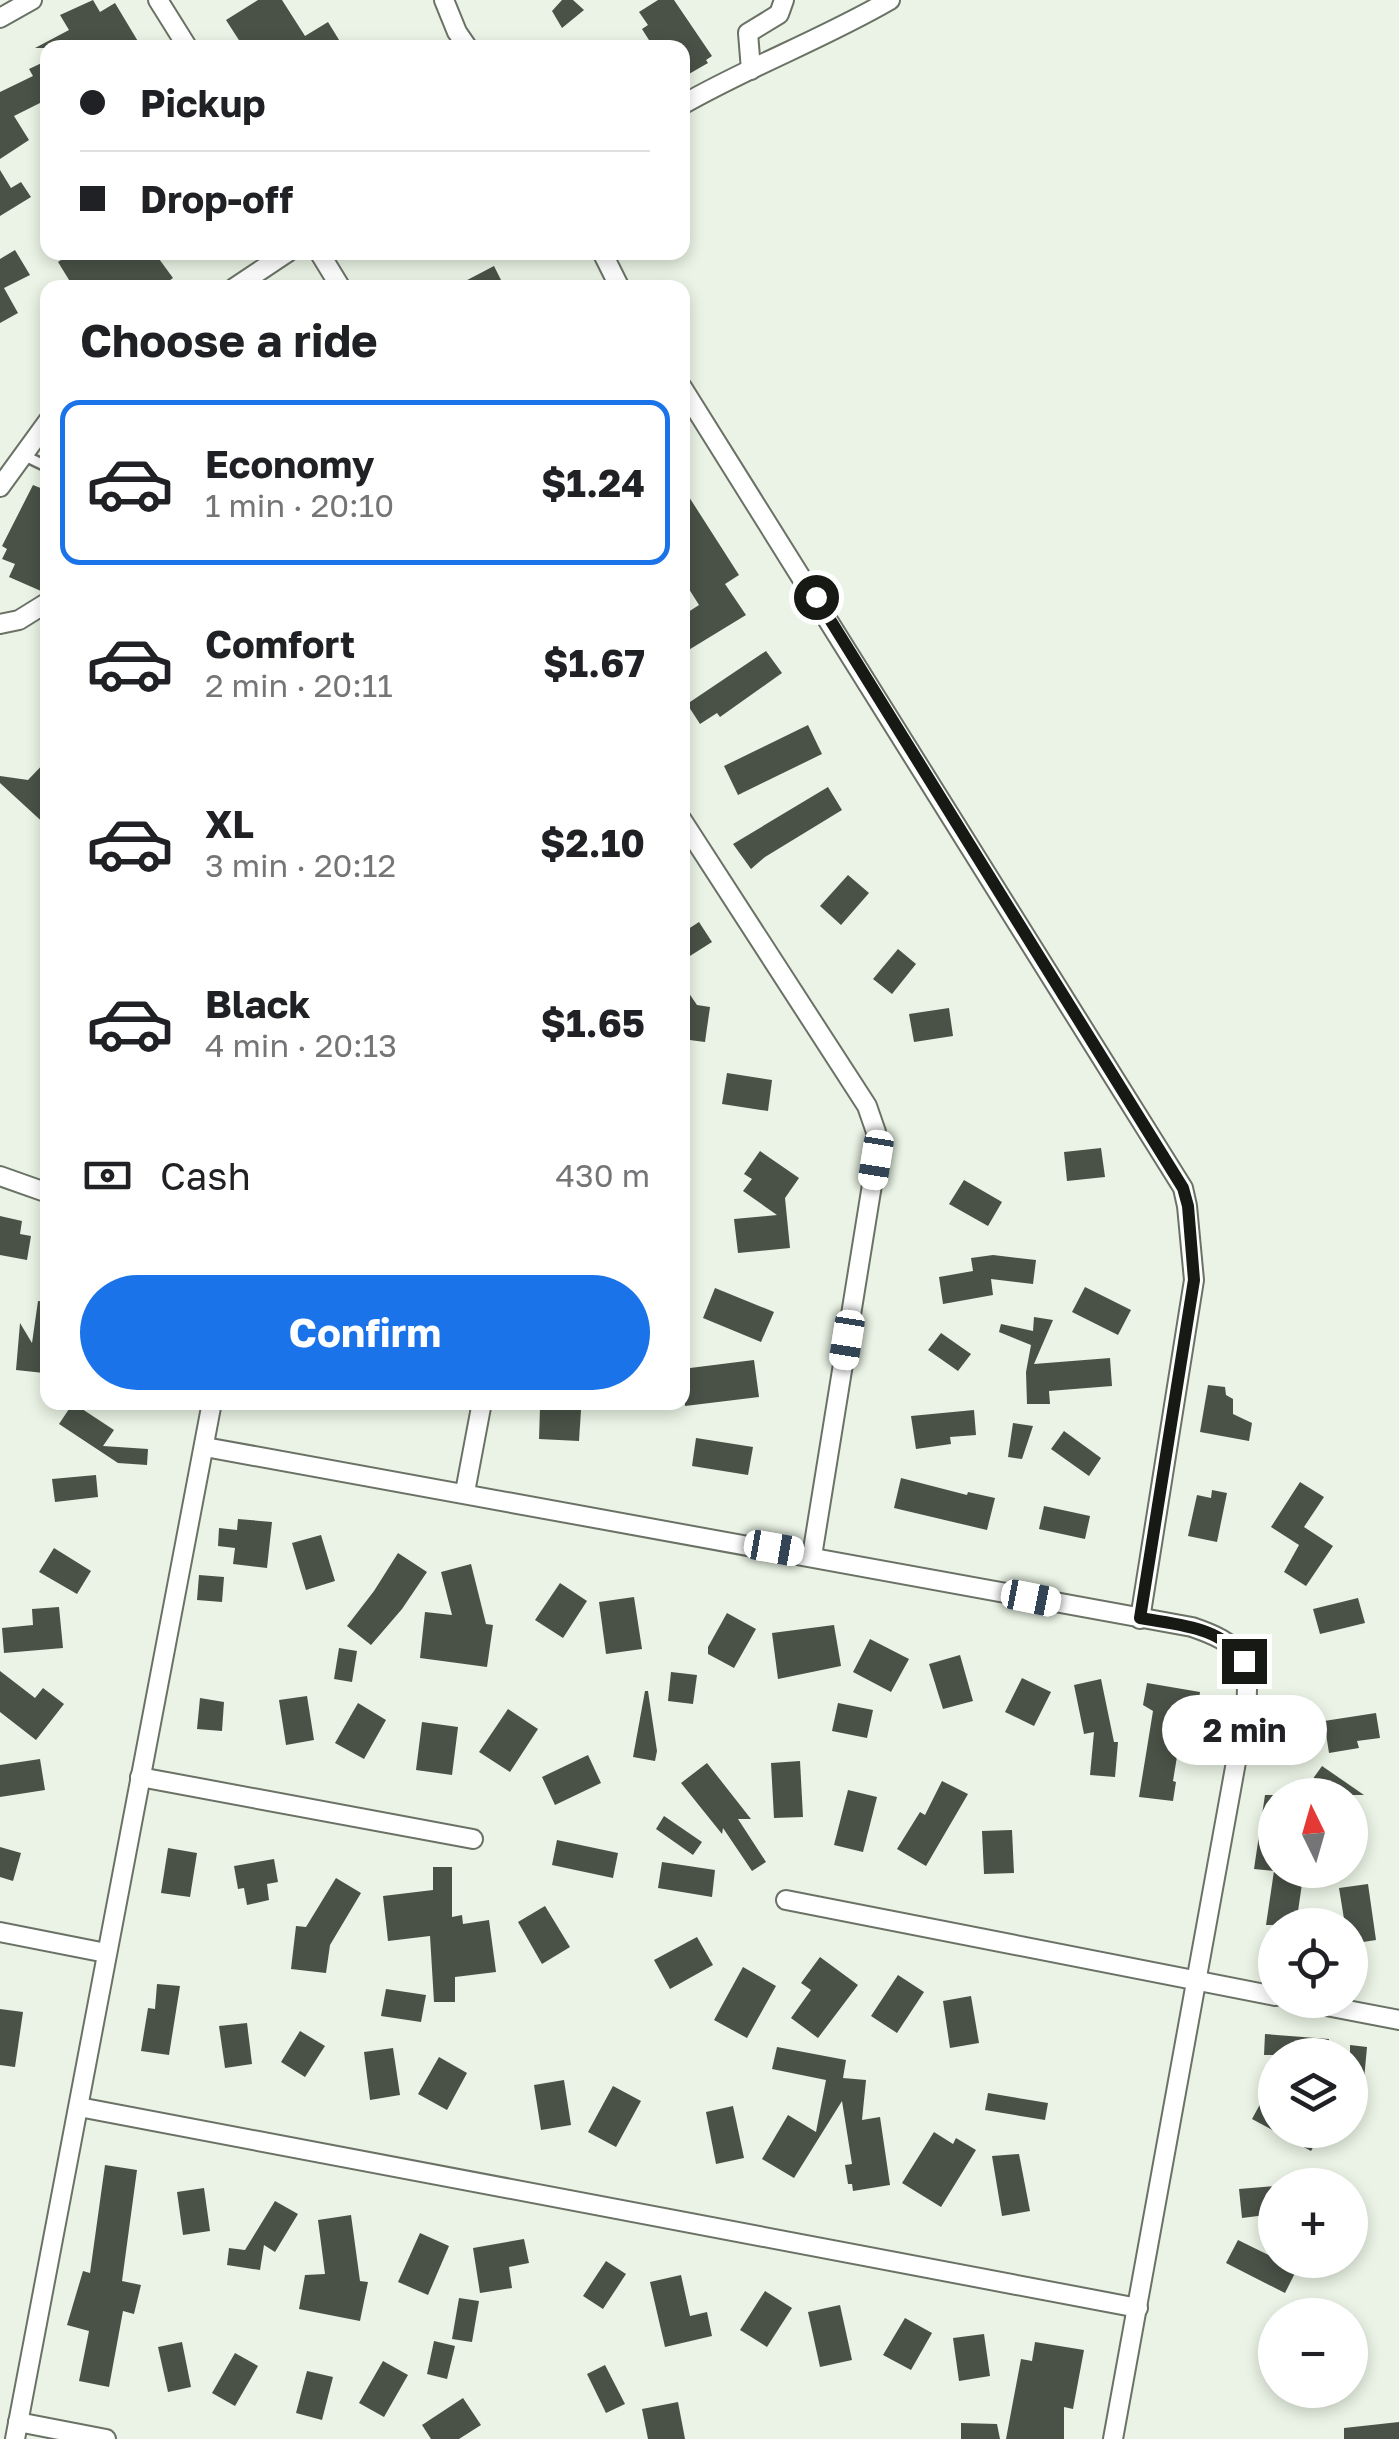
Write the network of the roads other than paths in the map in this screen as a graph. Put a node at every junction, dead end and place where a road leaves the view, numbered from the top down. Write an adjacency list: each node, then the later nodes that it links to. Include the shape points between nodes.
1 (32, 0): 6 (street)
2 (158, 0): 7 (street)
3 (784, 0): 9 (street, via 779,14 748,33)
4 (890, 0): 9 (street)
5 (448, 2): 8 (street)
6 (0, 18)
7 (183, 40)
8 (462, 40)
9 (751, 70): 10 (street)
10 (690, 101)
11 (276, 260): 12 (street)
12 (246, 280)
13 (690, 400): 28 (street, via 1183,1188 1194,1280)
14 (40, 430): 15 (street)
15 (22, 454): 16 (lane); 17 (street)
16 (40, 463)
17 (0, 486)
18 (40, 607): 19 (street)
19 (0, 624)
20 (690, 832): 27 (street, via 867,1106 876,1132)
21 (0, 1176): 22 (street)
22 (40, 1189)
23 (211, 1410): 25 (street)
24 (480, 1410): 26 (street)
25 (205, 1447): 26 (street); 29 (street)
26 (465, 1492): 27 (street)
27 (812, 1556): 28 (street)
28 (1140, 1618): 34 (street, via 1192,1627 1234,1645 1248,1683)
29 (140, 1776): 30 (street); 33 (street)
30 (473, 1839)
31 (786, 1900): 34 (street)
32 (0, 1932): 33 (street)
33 (106, 1953): 38 (street)
34 (1198, 1982): 35 (street); 39 (street)
35 (1258, 1993)
36 (1368, 2014): 37 (street)
37 (1399, 2020)
38 (79, 2107): 39 (street); 40 (street)
39 (1138, 2308): 42 (street)
40 (16, 2431): 41 (street)
41 (106, 2439)
42 (1113, 2439)

